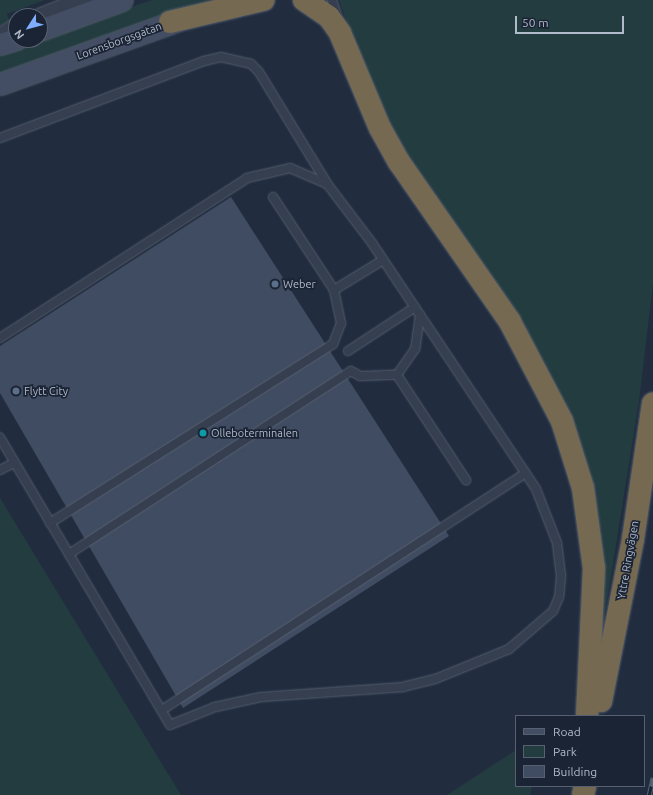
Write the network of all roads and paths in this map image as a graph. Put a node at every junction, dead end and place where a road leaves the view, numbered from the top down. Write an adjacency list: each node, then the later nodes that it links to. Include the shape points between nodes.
1 (100, 0): 7 (street, via 68,4)
2 (122, 0): 9 (main road)
3 (239, 0): 8 (main road, Lorensborgsgatan)
4 (263, 0): 8 (highway)
5 (304, 0): 10 (highway, via 329,17)
6 (332, 0): 10 (lane)
7 (48, 12)
8 (170, 22): 11 (main road, Lorensborgsgatan)
9 (48, 27)
10 (353, 61): 31 (highway, via 380,128 399,162 533,361 574,453 589,519 594,568)
11 (0, 84)
12 (0, 138): 13 (lane, via 221,56 238,59 259,72)
13 (328, 185): 15 (lane); 19 (lane, via 290,168 247,178)
14 (273, 197): 16 (lane)
15 (383, 260): 16 (lane); 17 (lane)
16 (334, 290): 28 (lane, via 341,323 333,344)
17 (415, 307): 18 (lane); 20 (lane)
18 (420, 315): 21 (lane, via 415,349); 26 (lane)
19 (0, 338)
20 (348, 352)
21 (397, 375): 27 (lane); 29 (lane, via 360,376 351,371)
22 (653, 403): 32 (highway, Yttre Ringvägen, via 633,539)
23 (0, 438): 24 (lane)
24 (14, 463): 25 (lane); 28 (lane)
25 (0, 470)
26 (526, 473): 30 (lane); 30 (lane, via 547,509 561,576 552,612 526,637 478,664 404,687 261,697 215,707 170,724)
27 (466, 480)
28 (50, 524): 29 (lane)
29 (69, 554): 30 (lane)
30 (162, 710)
31 (588, 715)
32 (598, 715)

